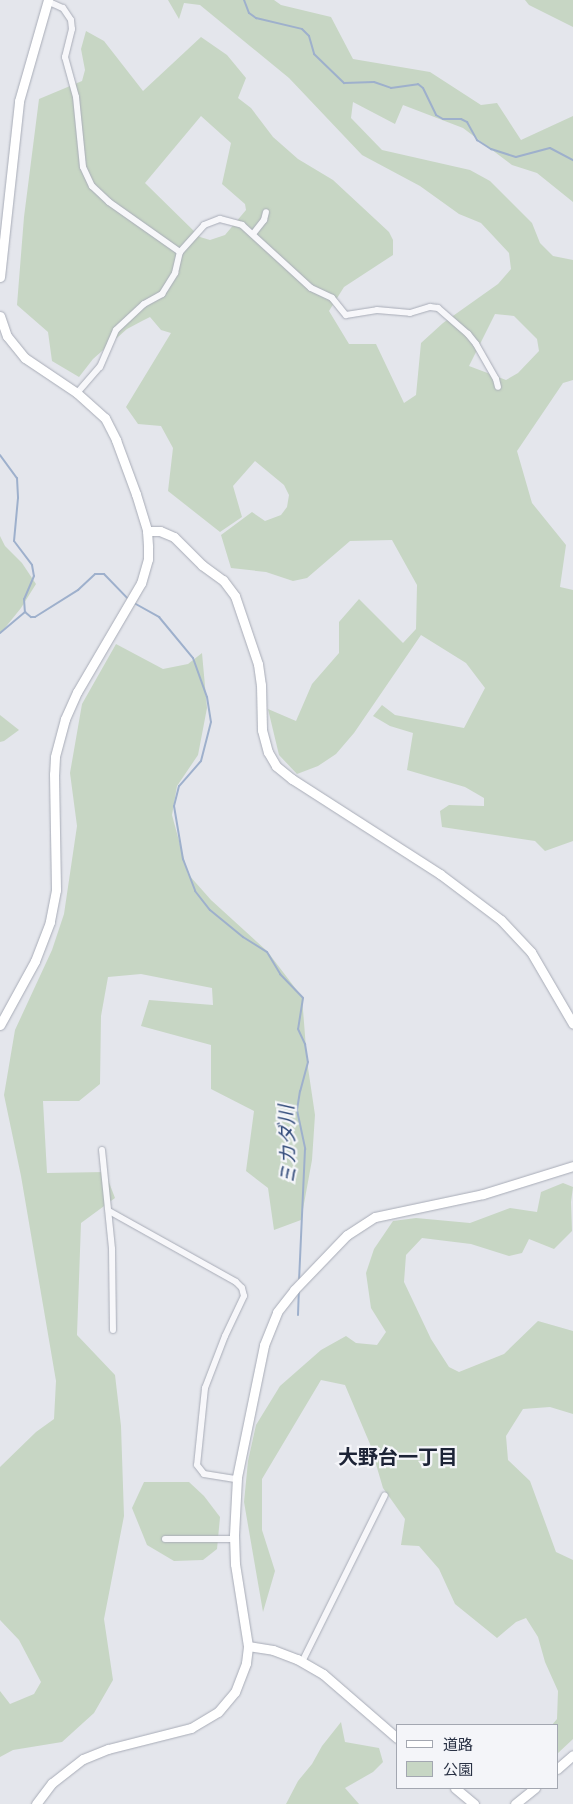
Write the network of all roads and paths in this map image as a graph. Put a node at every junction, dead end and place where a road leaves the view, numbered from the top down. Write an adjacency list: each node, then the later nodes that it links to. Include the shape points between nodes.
1 (47, 1): 4 (street, via 63,8 71,20 65,57 76,96 83,167 92,186 109,202); 5 (street, via 19,101)
2 (266, 212): 3 (street)
3 (253, 234): 4 (street, via 225,218 216,220 204,226); 7 (street, via 310,288 332,298 346,315 377,310 410,312 438,308 472,339)
4 (180, 252): 8 (street, via 167,289 144,304 116,330 100,367)
5 (0, 278)
6 (0, 316): 8 (street, via 7,336 25,358)
7 (498, 387)
8 (77, 393): 9 (street, via 101,413 112,428)
9 (147, 531): 10 (street, via 160,531 174,537 202,565 223,580 235,596 258,664 262,730 276,766 292,780 440,874 501,920 531,952); 12 (street, via 148,559 141,583 77,692 65,719 55,757 56,890 50,922 35,961)
10 (570, 1012): 11 (street)
11 (573, 1024)
12 (0, 1025)
13 (102, 1150): 15 (street)
14 (573, 1166): 17 (street, via 483,1194 384,1214 347,1235 294,1290 270,1326 259,1365)
15 (109, 1211): 16 (street); 17 (street, via 242,1288 244,1296 204,1388 196,1465 204,1474)
16 (113, 1330)
17 (237, 1479): 20 (street)
18 (385, 1495): 22 (street)
19 (165, 1539): 20 (street)
20 (234, 1539): 21 (street, via 238,1590)
21 (248, 1646): 22 (street, via 272,1650); 28 (street, via 246,1663 235,1692 211,1717 191,1728 108,1749 83,1759 52,1782)
22 (302, 1662): 23 (street, via 323,1674)
23 (396, 1737)
24 (573, 1755): 25 (street)
25 (558, 1768)
26 (456, 1789): 29 (street)
27 (533, 1789): 30 (street)
28 (36, 1804)
29 (474, 1804)
30 (515, 1804)

